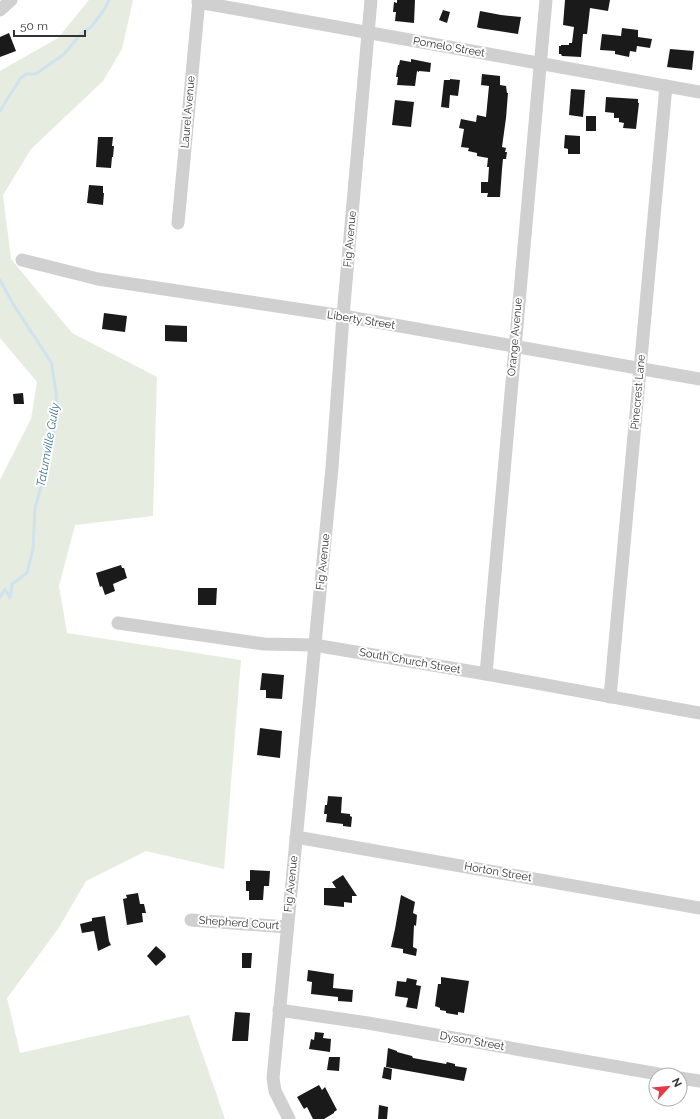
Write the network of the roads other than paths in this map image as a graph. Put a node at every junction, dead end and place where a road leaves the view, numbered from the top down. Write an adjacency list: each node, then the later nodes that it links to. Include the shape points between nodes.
1 (12, 0): 5 (street)
2 (372, 0): 6 (street, Fig Avenue)
3 (546, 0): 7 (street, Orange Avenue)
4 (198, 1): 6 (street, Pomelo Street); 10 (street, Laurel Avenue)
5 (0, 10)
6 (369, 33): 7 (street, Pomelo Street); 12 (street, Fig Avenue)
7 (540, 64): 8 (street, Pomelo Street); 13 (street, Orange Avenue)
8 (666, 86): 9 (street, Pomelo Street); 14 (street, Pinecrest Lane)
9 (700, 92)
10 (178, 224)
11 (22, 260): 12 (street, Liberty Street, via 98,279)
12 (343, 316): 13 (street, Liberty Street); 17 (street, Fig Avenue, via 332,468)
13 (514, 346): 14 (street, Liberty Street); 18 (street, Orange Avenue)
14 (640, 368): 15 (street, Liberty Street); 19 (street, Pinecrest Lane)
15 (700, 379)
16 (118, 623): 17 (street, South Church Street, via 264,644)
17 (314, 645): 18 (street, South Church Street); 21 (street, Fig Avenue)
18 (486, 674): 19 (street, South Church Street)
19 (610, 697): 20 (street, South Church Street)
20 (700, 713)
21 (296, 837): 22 (street, Horton Street); 24 (street, Fig Avenue)
22 (700, 908)
23 (191, 920): 24 (street, Shepherd Court)
24 (287, 927): 25 (street, Fig Avenue)
25 (279, 1010): 26 (street, Dyson Street); 29 (street, Fig Avenue, via 272,1078 275,1091)
26 (648, 1072)
27 (688, 1079): 28 (street)
28 (700, 1081)
29 (289, 1119)

